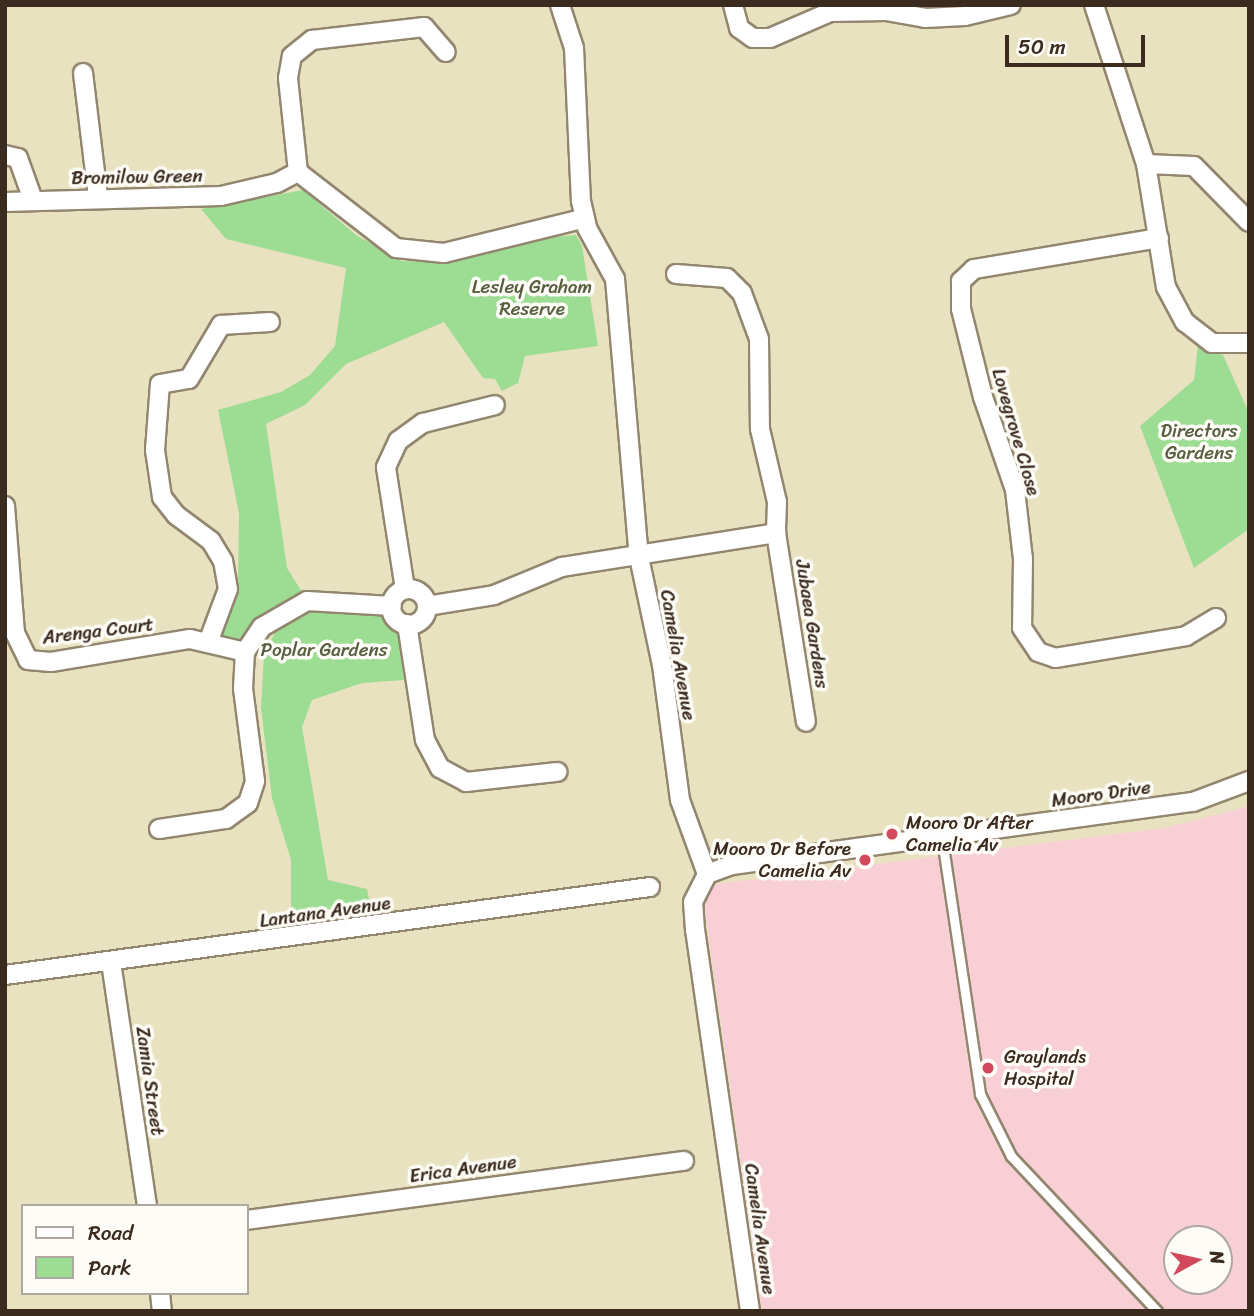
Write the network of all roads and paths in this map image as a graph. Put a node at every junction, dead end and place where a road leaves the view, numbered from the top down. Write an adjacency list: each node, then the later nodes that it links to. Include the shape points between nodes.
1 (560, 5): 13 (street, Camelia Avenue, via 574,48 574,122 582,152)
2 (733, 5): 3 (street, via 739,28 753,38 770,38 830,12 886,11 925,18 965,16)
3 (1011, 5)
4 (1094, 5): 8 (street)
5 (446, 52): 9 (street, via 424,27 312,40 292,56 288,78)
6 (83, 73): 10 (street)
7 (5, 155): 11 (street, via 18,158)
8 (1146, 164): 14 (street, via 1194,166); 15 (street)
9 (298, 172): 10 (street, Bromilow Green, via 277,183 221,196 148,201); 13 (street, via 396,248 444,253)
10 (98, 197): 11 (street, Bromilow Green)
11 (33, 200): 12 (street, Bromilow Green)
12 (5, 202)
13 (585, 218): 22 (street, Camelia Avenue, via 615,279)
14 (1249, 222)
15 (1159, 238): 18 (street, via 1166,287 1185,322 1213,343); 26 (street, Lovegrove Close, via 974,269 961,281 961,309 983,397 1015,490 1023,559 1022,628 1038,652 1055,657 1186,636)
16 (676, 274): 21 (street, Jubaea Gardens, via 727,278 742,293 759,339 760,429 777,502)
17 (270, 322): 28 (street, via 221,325 189,379 160,384 155,450 162,497 176,515 211,541 223,561 228,589)
18 (1249, 343)
19 (495, 405): 23 (street, via 423,423 398,441 386,467)
20 (5, 506): 28 (street, Arenga Court, via 15,633 28,660 51,662)
21 (776, 533): 22 (street); 30 (street, Jubaea Gardens)
22 (639, 557): 25 (street, via 562,567 494,595); 35 (street, Camelia Avenue, via 662,665 680,800)
23 (405, 589): 24 (street, via 396,595); 25 (street, via 417,590)
24 (392, 606): 27 (street, via 396,618); 29 (street, via 307,601 262,627)
25 (427, 606): 27 (street, via 419,622)
26 (1216, 618)
27 (407, 624): 31 (street, via 425,740 440,768 466,782)
28 (209, 640): 29 (street, Arenga Court)
29 (245, 652): 33 (street, via 243,689 255,781 248,803 226,819)
30 (806, 722)
31 (557, 772)
32 (1249, 781): 34 (street, Mooro Drive, via 1193,802)
33 (159, 829)
34 (942, 839): 35 (street, Mooro Drive, via 732,865); 43 (lane, via 979,1094 1011,1156)
35 (707, 874): 42 (street, Camelia Avenue, via 692,902)
36 (650, 887): 37 (street, Lantana Avenue)
37 (111, 962): 38 (street, Lantana Avenue); 40 (street, Zamia Street)
38 (5, 975)
39 (684, 1161): 41 (street, Erica Avenue)
40 (147, 1204)
41 (248, 1220)
42 (750, 1311)
43 (1157, 1311)

